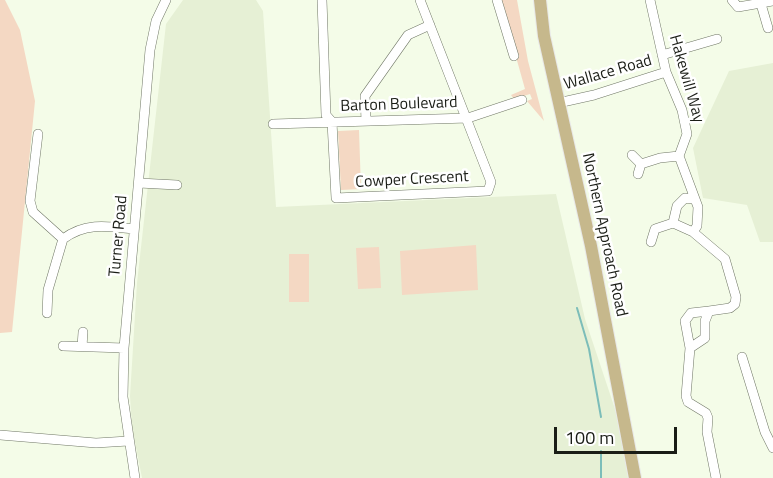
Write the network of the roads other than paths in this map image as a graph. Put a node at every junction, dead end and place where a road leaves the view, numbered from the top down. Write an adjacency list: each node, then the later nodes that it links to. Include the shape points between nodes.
1 (166, 0): 25 (street, Turner Road, via 156,21 150,50)
2 (322, 0): 20 (street, via 326,115)
3 (420, 0): 10 (street)
4 (497, 0): 14 (street)
5 (540, 0): 17 (main road, Northern Approach Road)
6 (650, 0): 13 (street, Hakewill Way)
7 (732, 0): 9 (street, via 738,7)
8 (773, 1): 9 (street)
9 (761, 4): 11 (street)
10 (430, 25): 18 (street); 19 (street, via 408,35 365,96)
11 (768, 28)
12 (717, 39): 13 (street)
13 (662, 55): 15 (street, Hakewill Way)
14 (514, 56)
15 (666, 72): 17 (street, Wallace Road, via 594,96); 24 (street, Hakewill Way, via 687,134)
16 (522, 100): 18 (street, Barton Boulevard)
17 (558, 103): 45 (main road, Northern Approach Road, via 591,246)
18 (468, 118): 19 (street, Barton Boulevard); 20 (street, Cowper Crescent, via 491,182 488,191 336,198)
19 (366, 121): 20 (street, Barton Boulevard)
20 (332, 122): 21 (street, Barton Boulevard)
21 (273, 124)
22 (38, 134): 31 (street, via 30,201 33,212)
23 (632, 155): 24 (street, via 639,169 660,158)
24 (679, 156): 27 (street)
25 (139, 183): 26 (street); 29 (street, Turner Road)
26 (177, 185)
27 (693, 199): 28 (street, via 680,201); 30 (street, via 698,207)
28 (673, 223): 30 (street); 32 (street, via 655,229)
29 (134, 229): 31 (street, via 87,227); 38 (street, Turner Road)
30 (693, 232): 33 (street, via 725,260 736,297 730,308)
31 (63, 238): 34 (street, via 51,277)
32 (651, 242)
33 (709, 311): 39 (street, via 705,338); 39 (street, via 687,317)
34 (47, 313)
35 (83, 332): 37 (street)
36 (63, 346): 37 (street)
37 (82, 347): 38 (street)
38 (124, 348): 42 (street, Turner Road, via 123,397)
39 (690, 348): 46 (street, via 686,396 708,418)
40 (742, 357): 43 (street)
41 (0, 435): 42 (street, via 96,443)
42 (128, 441): 44 (street, Turner Road)
43 (773, 448)
44 (135, 478)
45 (635, 478)
46 (716, 478)

